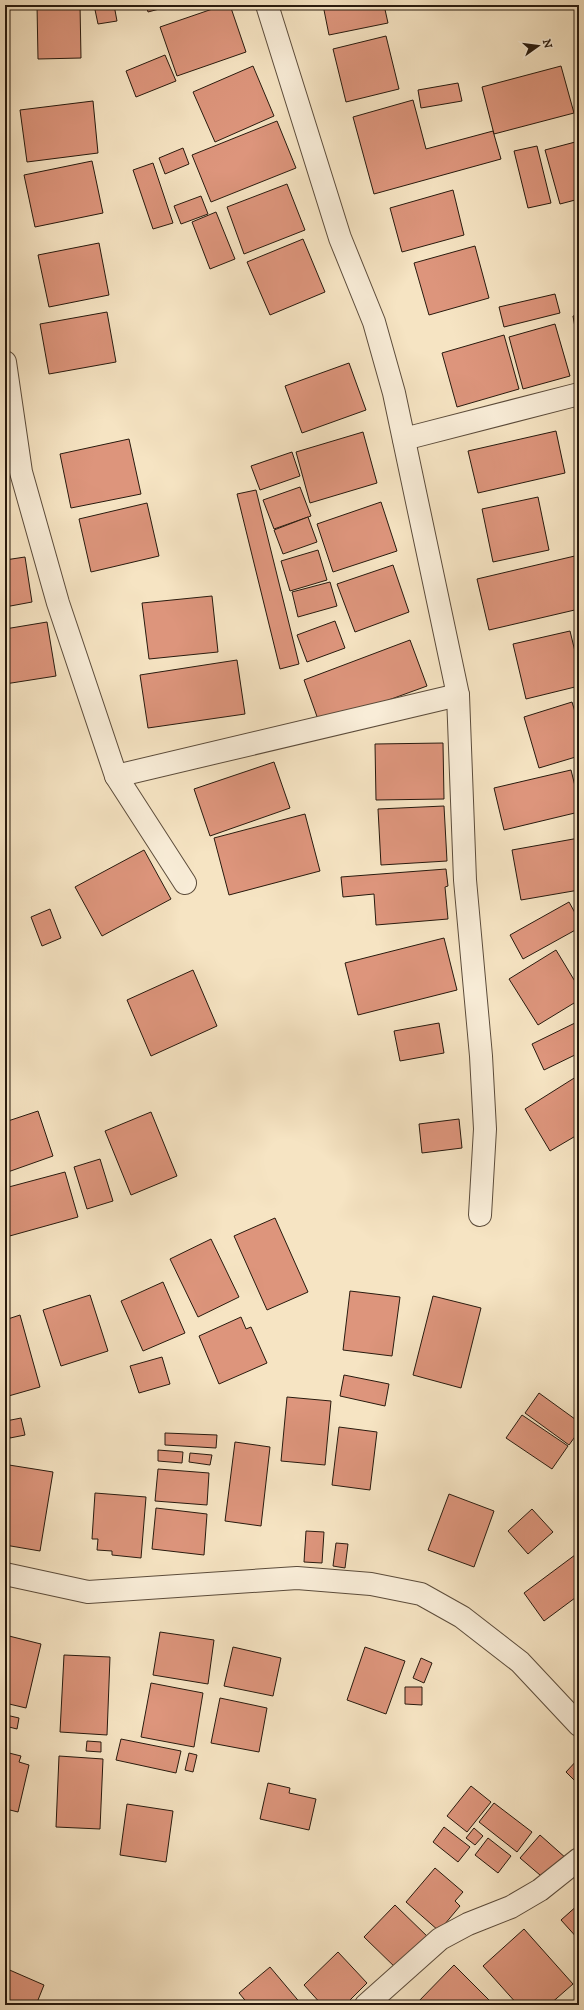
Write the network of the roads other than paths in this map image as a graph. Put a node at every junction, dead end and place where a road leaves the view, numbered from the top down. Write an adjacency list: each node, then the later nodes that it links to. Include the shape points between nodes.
1 (267, 5): 4 (street, via 340,238 374,322)
2 (5, 368): 6 (street, via 21,472 58,603)
3 (579, 394): 4 (street)
4 (404, 439): 5 (street)
5 (458, 695): 6 (street); 8 (street, via 465,880 485,1128)
6 (116, 776): 7 (street)
7 (185, 883)
8 (480, 1215)
9 (5, 1574): 10 (street, via 88,1592 297,1578 371,1584 421,1594 462,1617 520,1662)
10 (579, 1724)
11 (579, 1859): 12 (street, via 540,1890 511,1908 468,1924 440,1939)
12 (366, 2005)

